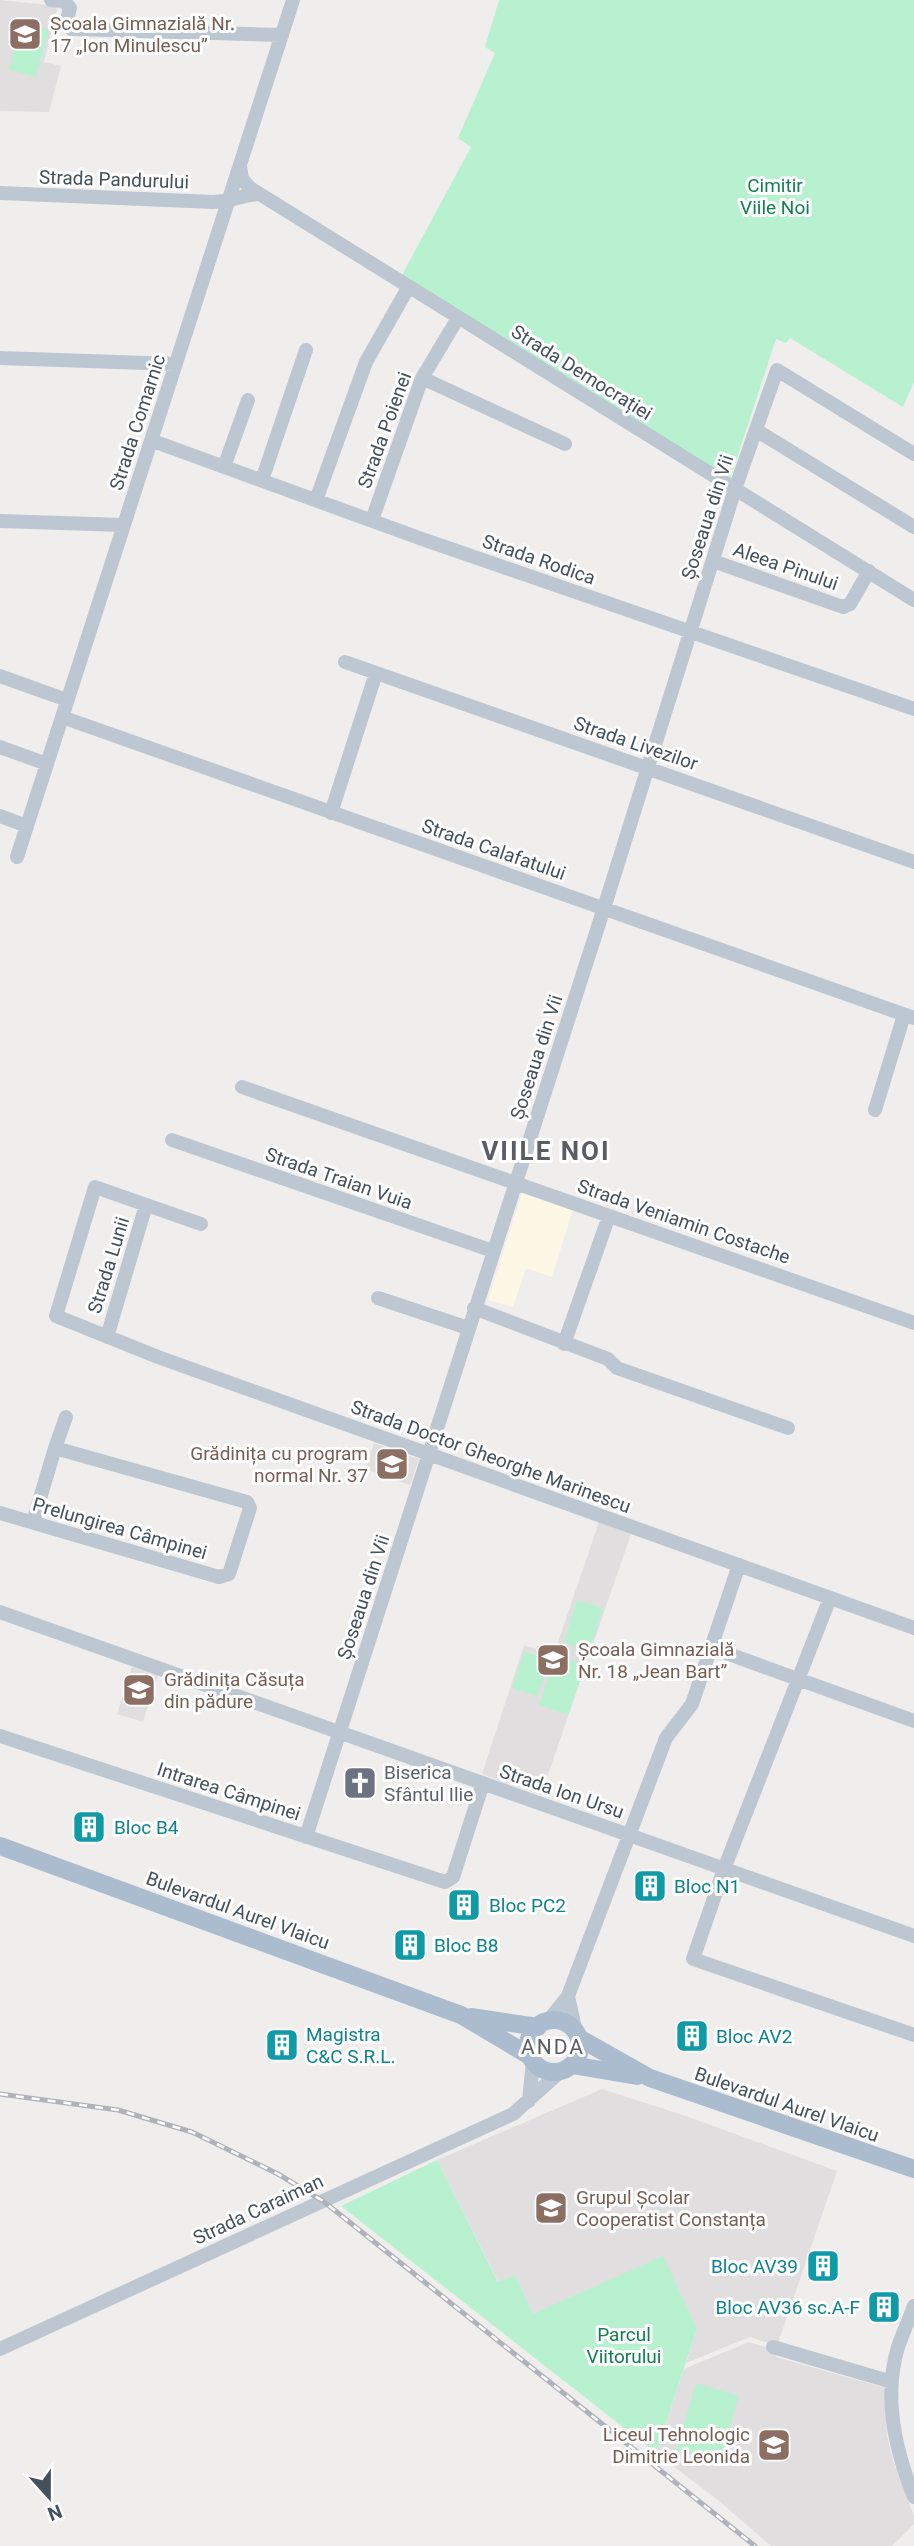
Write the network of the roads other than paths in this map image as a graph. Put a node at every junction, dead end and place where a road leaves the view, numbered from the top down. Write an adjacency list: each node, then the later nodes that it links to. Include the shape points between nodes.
1 (51, 0): 3 (street, via 64,1 70,8 66,23 71,29)
2 (293, 0): 3 (street, Strada Comarnic)
3 (282, 35): 4 (street, Strada Comarnic)
4 (240, 162): 6 (street, via 242,179); 7 (street, Strada Comarnic)
5 (0, 193): 7 (street, Strada Pandurului)
6 (259, 194): 7 (street); 8 (street, Strada Democrației)
7 (226, 202): 12 (street, Strada Comarnic)
8 (408, 288): 9 (street, Strada Democrației); 22 (street, via 366,362)
9 (458, 318): 13 (street, Strada Poienei); 21 (street, Strada Democrației)
10 (306, 350): 20 (street)
11 (0, 358): 12 (street)
12 (176, 364): 16 (street, Strada Comarnic)
13 (422, 378): 17 (street); 24 (street, Strada Poienei)
14 (248, 400): 19 (street)
15 (756, 430): 18 (street, Șoseaua din Vii, via 777,370); 21 (street, Șoseaua din Vii); 26 (street)
16 (153, 441): 19 (street, Strada Rodica); 25 (street, Strada Comarnic)
17 (565, 443)
18 (914, 454)
19 (223, 467): 20 (street, Strada Rodica)
20 (262, 480): 22 (street, Strada Rodica)
21 (735, 489): 27 (street, Șoseaua din Vii); 28 (street, Strada Democrației)
22 (316, 500): 24 (street, Strada Rodica)
23 (0, 520): 25 (street)
24 (372, 520): 30 (street, Strada Rodica)
25 (124, 525): 34 (street, Strada Comarnic)
26 (914, 527)
27 (713, 561): 28 (street, Aleea Pinului, via 843,607 850,604); 30 (street, Șoseaua din Vii)
28 (869, 571): 29 (street, Strada Democrației)
29 (914, 600)
30 (691, 631): 35 (street, Strada Rodica); 39 (street, Șoseaua din Vii)
31 (345, 662): 32 (street, Strada Livezilor)
32 (376, 673): 39 (street, Strada Livezilor); 40 (street)
33 (0, 676): 34 (street)
34 (67, 700): 36 (street, Strada Comarnic)
35 (914, 709)
36 (62, 717): 38 (street, Strada Comarnic); 40 (street, Strada Calafatului)
37 (0, 747): 38 (street)
38 (47, 764): 42 (street, Strada Comarnic)
39 (648, 767): 44 (street, Strada Livezilor); 45 (street, Șoseaua din Vii)
40 (331, 813): 45 (street, Strada Calafatului)
41 (0, 816): 42 (street)
42 (27, 826): 43 (street, Strada Comarnic)
43 (17, 857)
44 (914, 862)
45 (604, 908): 46 (street, Strada Calafatului); 50 (street, Șoseaua din Vii)
46 (909, 1017): 48 (street)
47 (242, 1087): 50 (street, Strada Veniamin Costache)
48 (875, 1110)
49 (172, 1140): 54 (street, Strada Traian Vuia)
50 (516, 1183): 52 (street, Strada Veniamin Costache); 54 (street, Șoseaua din Vii)
51 (146, 1205): 53 (street); 59 (street, Strada Lunii); 59 (street, Strada Doctor Gheorghe Marinescu, via 95,1187 56,1316)
52 (609, 1216): 57 (street, Strada Veniamin Costache); 60 (street)
53 (201, 1224)
54 (493, 1251): 56 (street, Șoseaua din Vii)
55 (378, 1298): 58 (street)
56 (474, 1308): 58 (street, Șoseaua din Vii); 60 (street)
57 (914, 1323)
58 (468, 1328): 64 (street, Șoseaua din Vii)
59 (107, 1337): 64 (street, Strada Doctor Gheorghe Marinescu)
60 (564, 1344): 62 (street, via 608,1360 617,1368)
61 (66, 1417): 63 (street)
62 (788, 1428)
63 (55, 1448): 66 (street); 66 (street, Prelungirea Câmpinei, via 247,1502 250,1508 229,1574 219,1577)
64 (429, 1455): 67 (street, Strada Doctor Gheorghe Marinescu); 74 (street, Șoseaua din Vii)
65 (0, 1513): 66 (street, Prelungirea Câmpinei)
66 (33, 1522)
67 (739, 1565): 68 (street, Strada Doctor Gheorghe Marinescu); 71 (street)
68 (830, 1598): 70 (street, Strada Doctor Gheorghe Marinescu); 72 (street)
69 (0, 1612): 74 (street, Strada Ion Ursu)
70 (914, 1628)
71 (712, 1648): 72 (street); 77 (street, via 692,1704 666,1738)
72 (798, 1680): 73 (street); 80 (street)
73 (914, 1721)
74 (340, 1733): 76 (street, Strada Ion Ursu); 78 (street, Șoseaua din Vii)
75 (0, 1736): 78 (street, Intrarea Câmpinei)
76 (483, 1783): 77 (street, Strada Ion Ursu); 78 (street, Intrarea Câmpinei, via 453,1877 445,1882)
77 (629, 1835): 80 (street, Strada Ion Ursu); 82 (street)
78 (306, 1837)
79 (0, 1846): 83 (main road, Bulevardul Aurel Vlaicu)
80 (724, 1868): 81 (street, Strada Ion Ursu); 85 (street, via 692,1959)
81 (914, 1936)
82 (568, 1996): 84 (street); 86 (street)
83 (461, 2015): 84 (main road, Bulevardul Aurel Vlaicu); 87 (main road, Bulevardul Aurel Vlaicu)
84 (543, 2024): 86 (main road, via 562,2022); 87 (main road, via 529,2041)
85 (914, 2035)
86 (577, 2036): 88 (main road, via 578,2056); 89 (main road, Bulevardul Aurel Vlaicu)
87 (531, 2059): 88 (main road, via 544,2070); 90 (street)
88 (566, 2068): 89 (main road, Bulevardul Aurel Vlaicu); 90 (street, Strada Caraiman)
89 (650, 2078): 91 (main road, Bulevardul Aurel Vlaicu)
90 (529, 2101): 94 (street, Strada Caraiman, via 496,2122)
91 (913, 2170)
92 (914, 2306): 95 (street, via 898,2348)
93 (773, 2347): 95 (street)
94 (0, 2349)
95 (892, 2382): 96 (street, via 892,2424)
96 (914, 2496)

